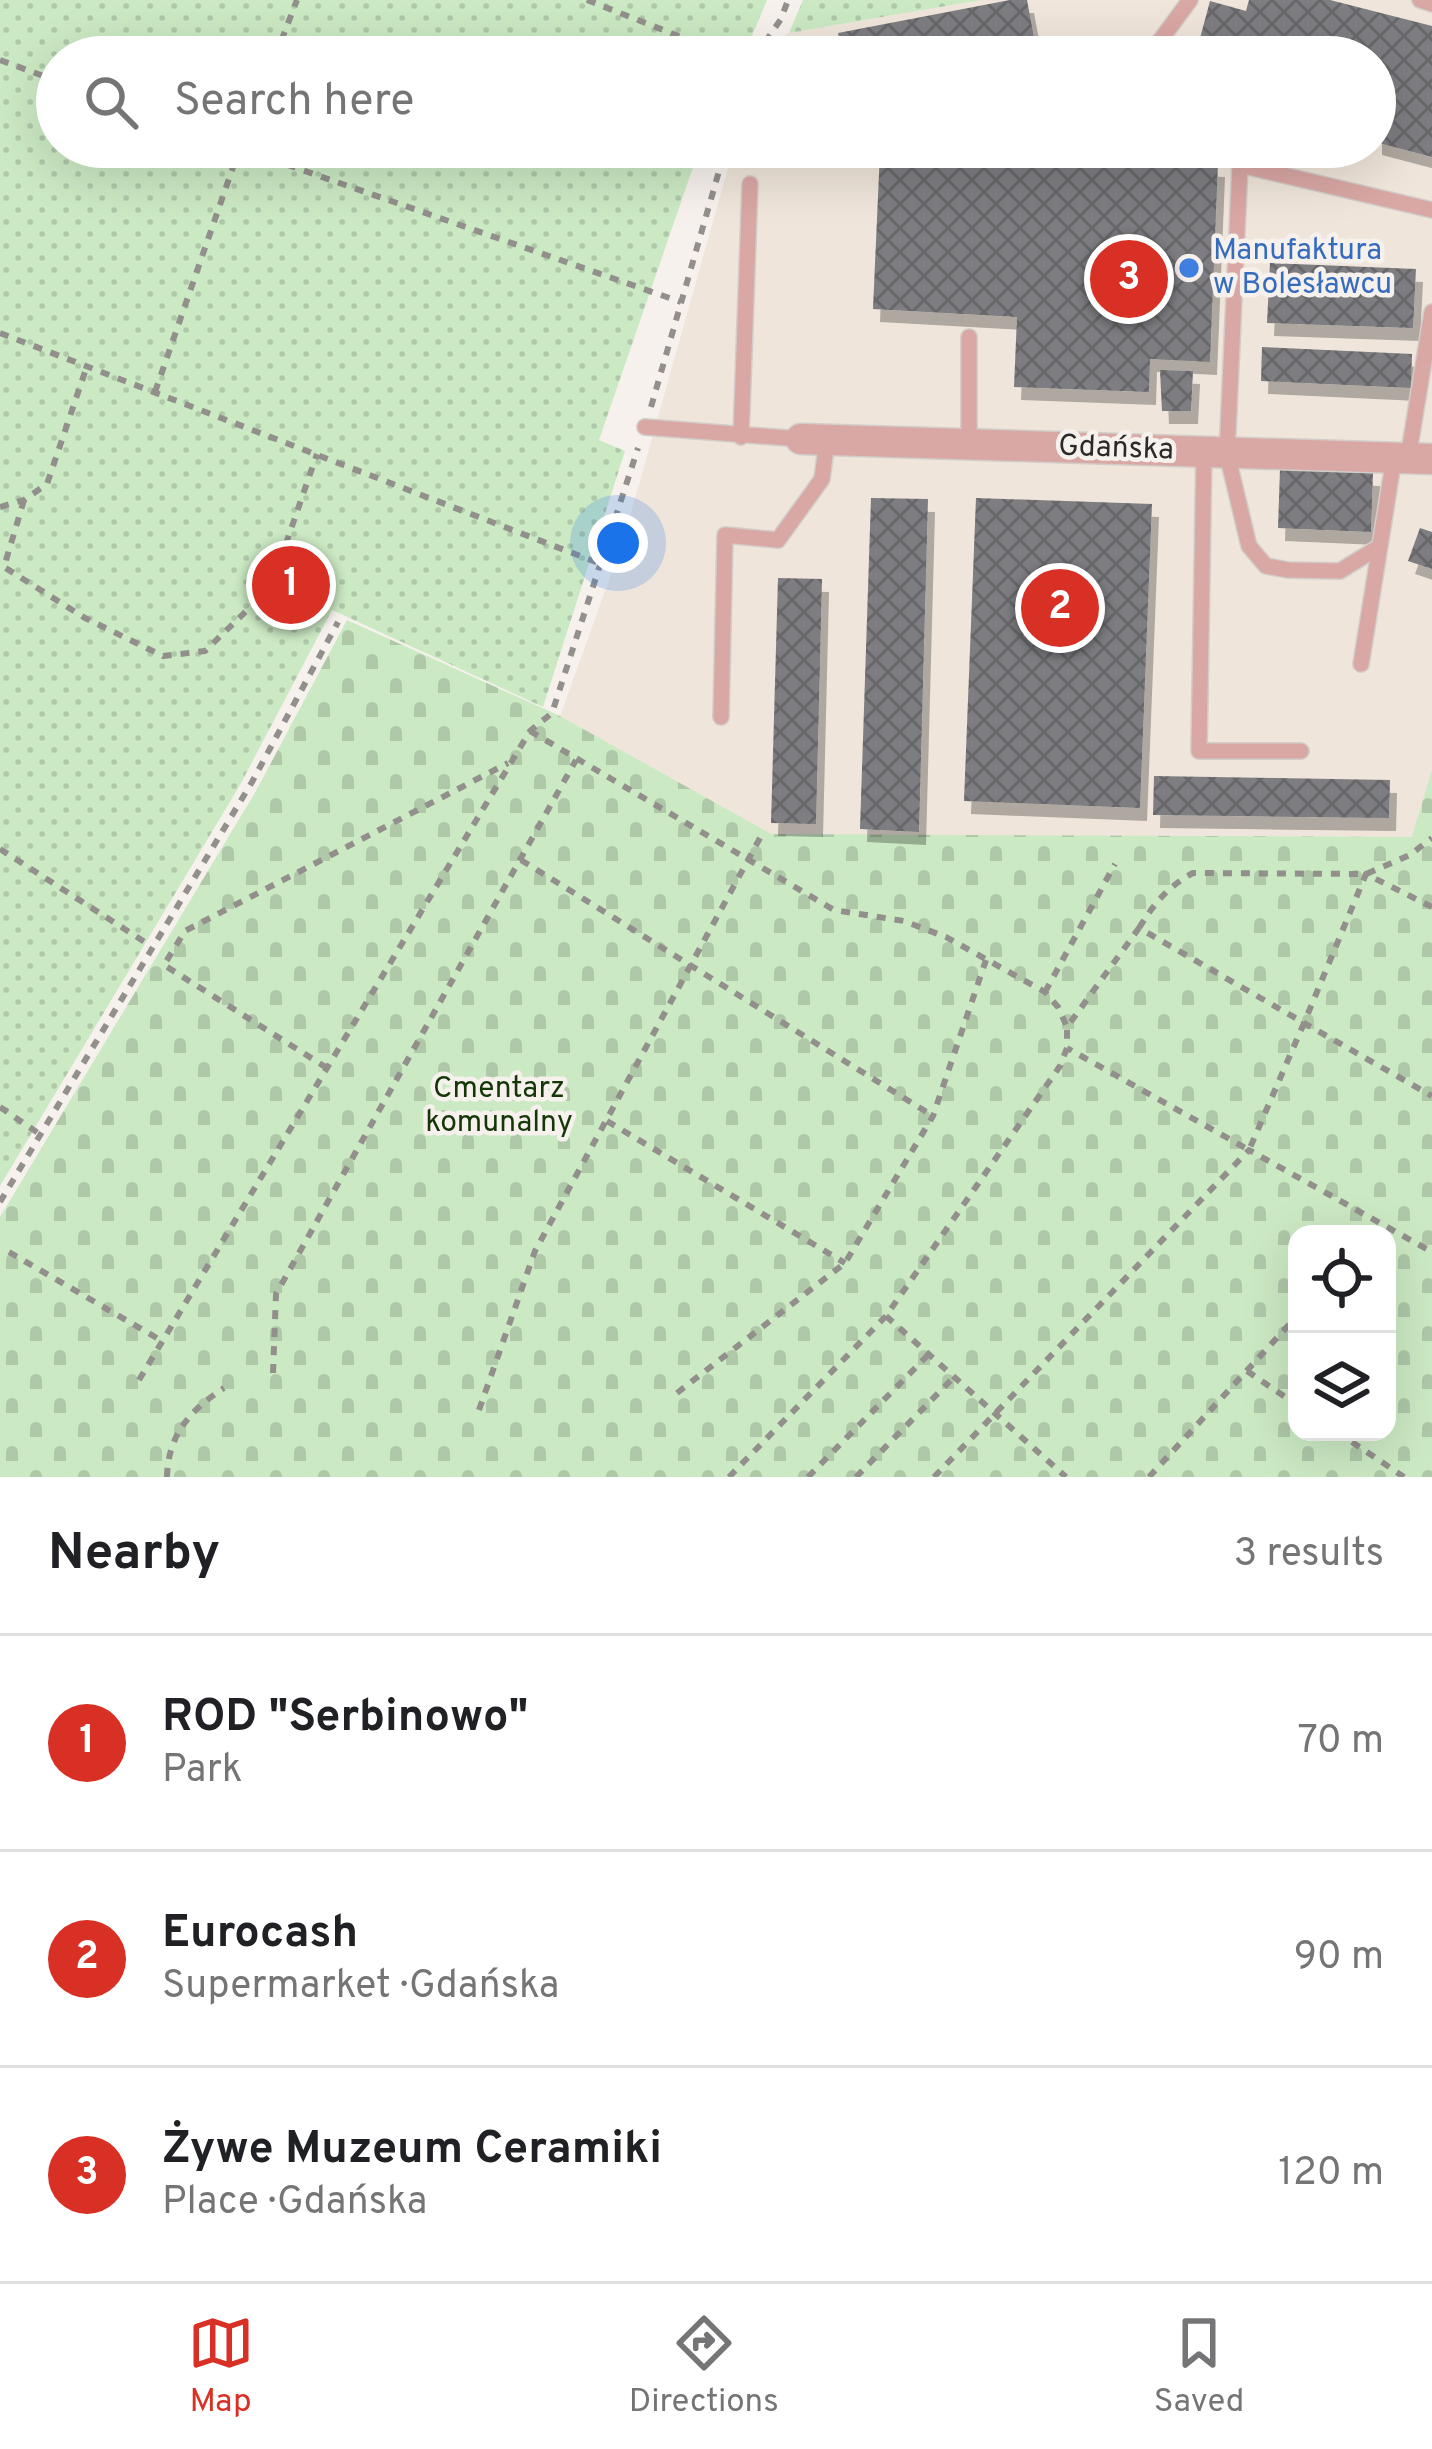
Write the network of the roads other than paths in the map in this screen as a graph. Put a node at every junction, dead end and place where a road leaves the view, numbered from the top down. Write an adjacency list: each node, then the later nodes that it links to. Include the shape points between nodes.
1 (1190, 0): 4 (lane)
2 (1420, 0): 3 (lane)
3 (1432, 4)
4 (1163, 36)
5 (1240, 168): 15 (lane)
6 (1253, 168): 8 (lane)
7 (750, 184): 12 (lane)
8 (1432, 210)
9 (1432, 312): 16 (lane)
10 (969, 337): 14 (lane)
11 (645, 427): 12 (lane)
12 (741, 437): 13 (lane)
13 (814, 439): 14 (street, Gdańska); 19 (lane, via 821,479 778,540 724,535)
14 (969, 444): 15 (street, Gdańska)
15 (1216, 452): 16 (street, Gdańska); 17 (lane, via 1249,546 1266,566 1340,571); 20 (lane, via 1199,752)
16 (1411, 458): 17 (lane)
17 (1377, 548): 18 (lane)
18 (1361, 664)
19 (722, 717)
20 (1301, 751)

